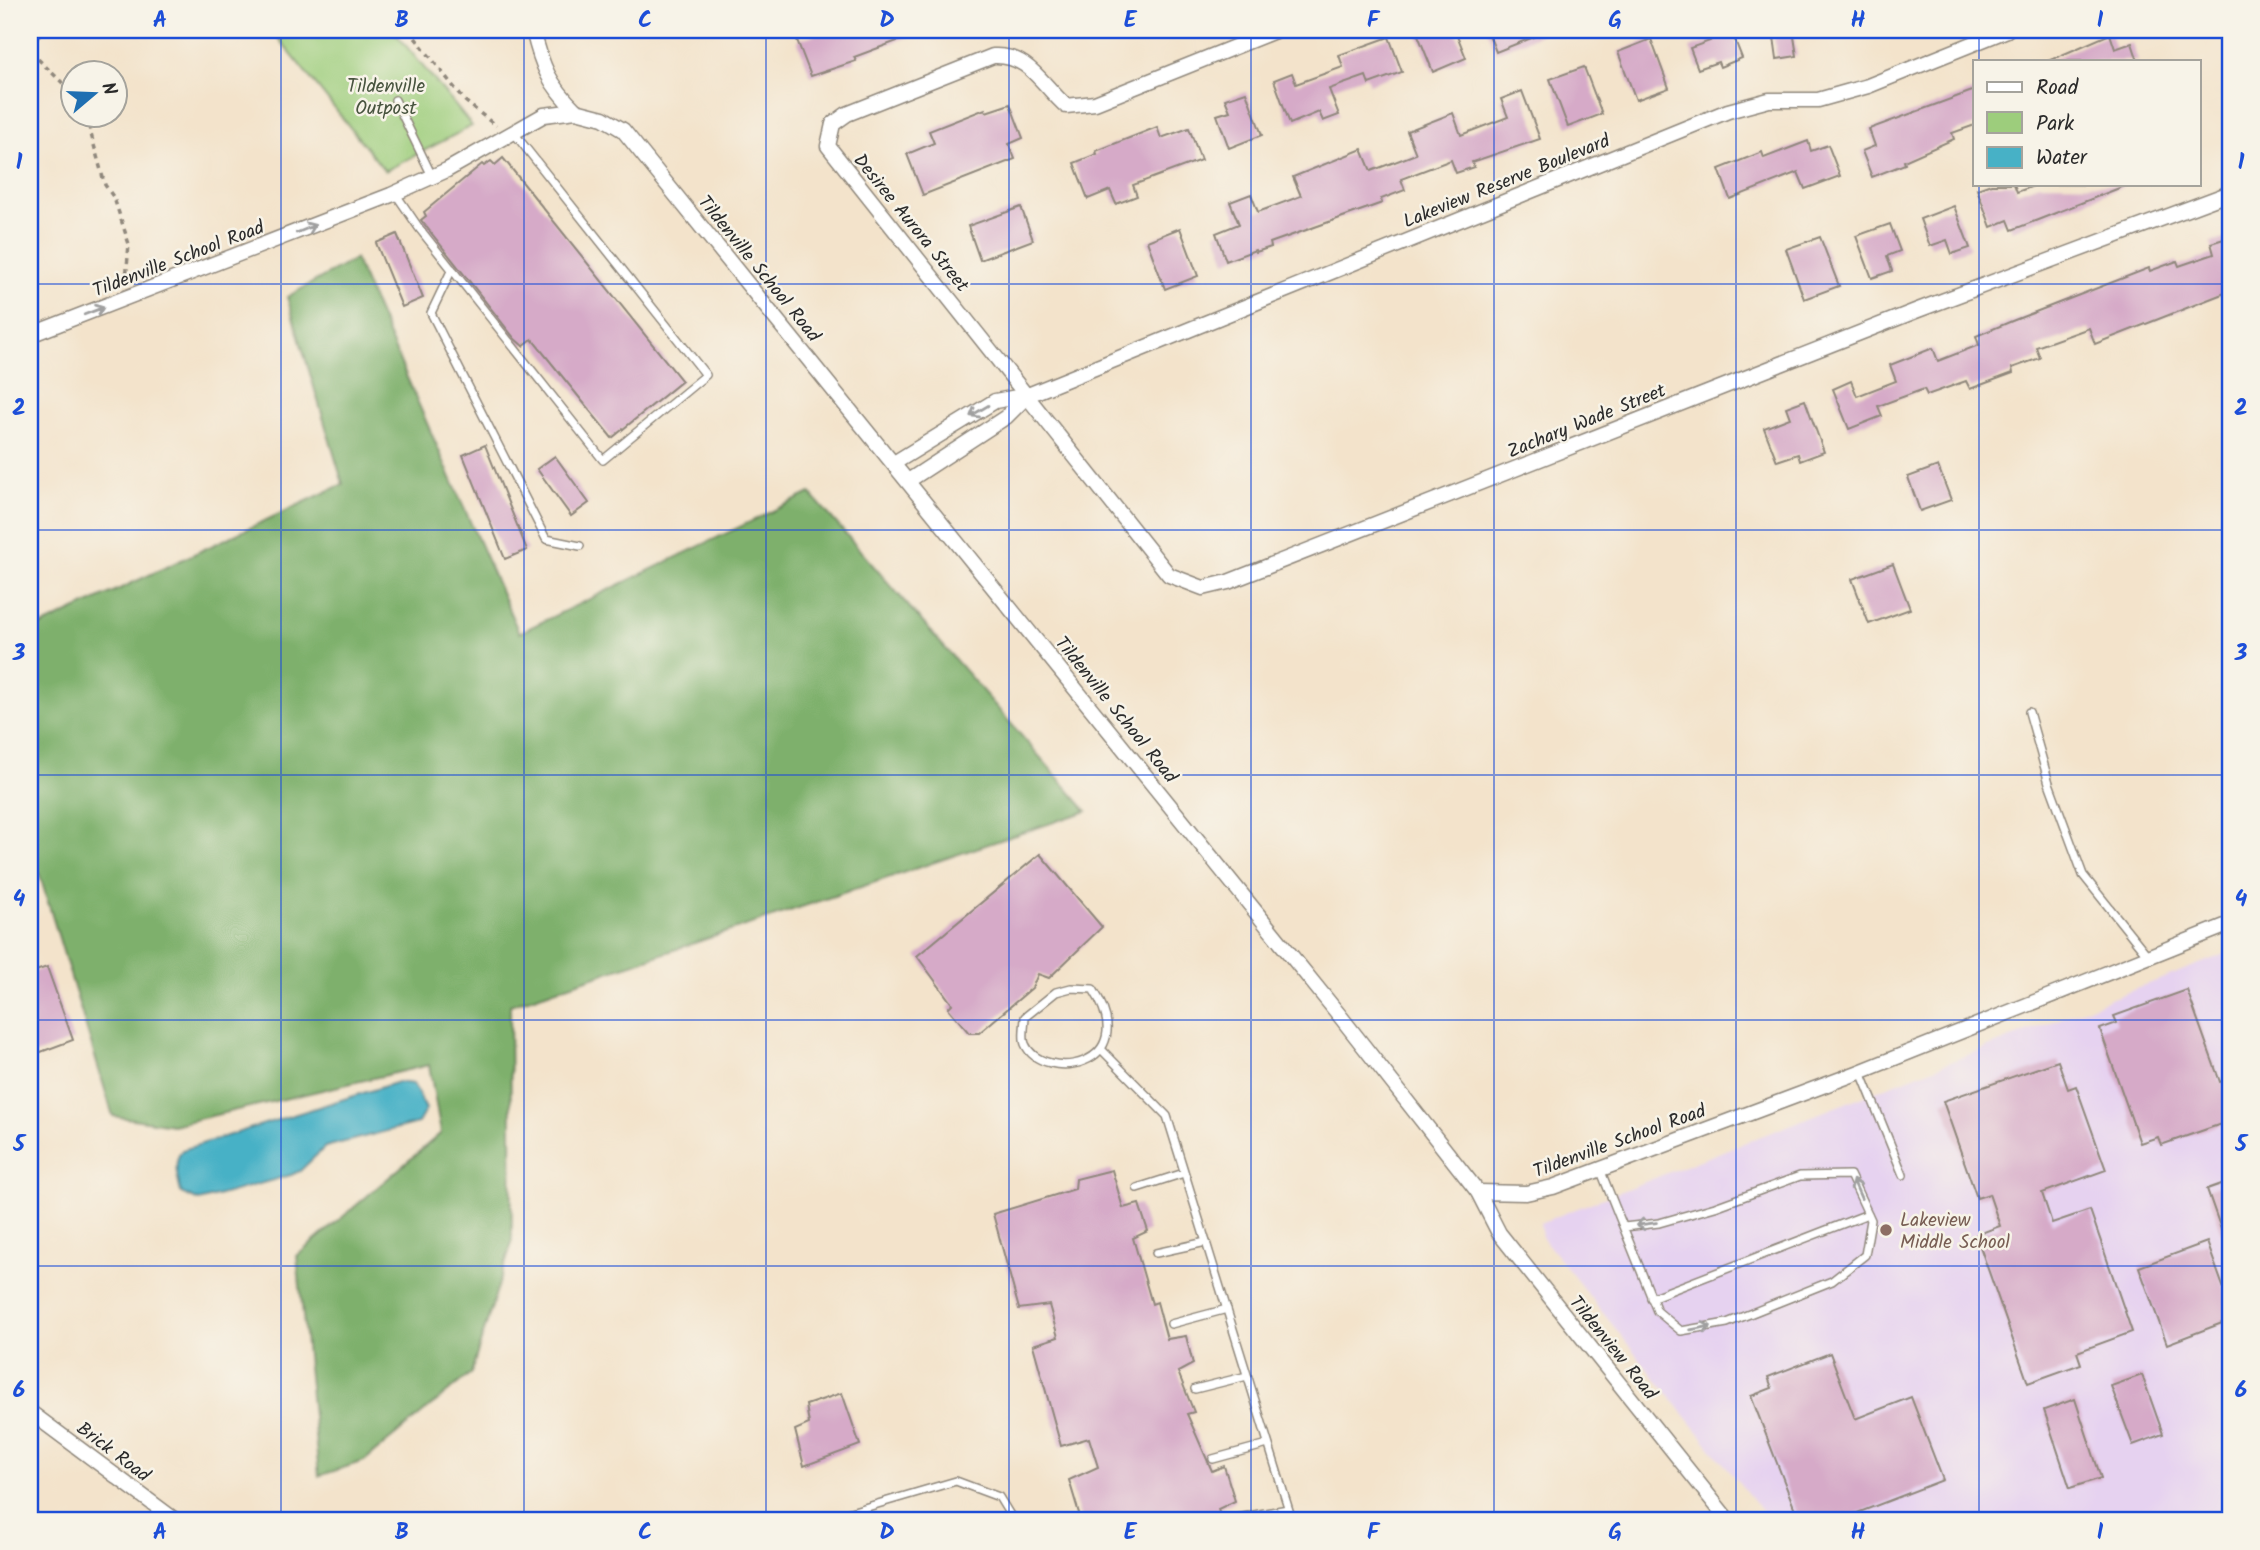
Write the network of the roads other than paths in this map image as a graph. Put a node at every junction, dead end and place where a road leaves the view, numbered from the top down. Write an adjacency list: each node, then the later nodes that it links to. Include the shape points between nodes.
1 (34, 30): 5 (street)
2 (533, 30): 7 (street, via 542,67 556,91)
3 (1277, 30): 14 (street, Desiree Aurora Street, via 1095,103 1066,106 1031,68 1010,55 993,56 847,114 833,124 828,145 840,164)
4 (2007, 30): 14 (street, Lakeview Reserve Boulevard, via 1868,86 1818,100 1769,100 1728,111)
5 (30, 37)
6 (395, 100): 9 (lane)
7 (576, 111): 8 (street, Tildenville School Road, via 544,115); 15 (street, Tildenville School Road, via 603,118 623,131)
8 (514, 133): 9 (street, Tildenville School Road); 12 (lane, via 706,375 603,460)
9 (433, 177): 11 (street, Tildenville School Road)
10 (2230, 193): 14 (street, Zachary Wade Street, via 1203,588 1169,575)
11 (393, 194): 12 (lane); 13 (street, Tildenville School Road, one-way to 11)
12 (452, 269): 17 (lane, via 431,313 546,539)
13 (30, 335)
14 (1028, 395): 15 (street, Lakeview Reserve Boulevard, one-way to 15, via 995,401); 16 (street, Lakeview Reserve Boulevard, via 1006,417)
15 (894, 463): 16 (street, Tildenville School Road)
16 (908, 481): 27 (street, Tildenville School Road)
17 (580, 546)
18 (2029, 712): 20 (lane, via 2082,875)
19 (2230, 924): 20 (street, Tildenville School Road)
20 (2148, 956): 22 (street, Tildenville School Road)
21 (1102, 1050): 21 (lane, via 1081,1063 1056,1064 1037,1057 1025,1043 1025,1017 1056,992 1093,989 1106,1010 1109,1033); 24 (lane, via 1167,1116)
22 (1861, 1071): 23 (street, Tildenville School Road); 25 (lane)
23 (1600, 1169): 27 (street, Tildenville School Road, via 1526,1193); 29 (lane)
24 (1184, 1173): 26 (lane); 30 (lane)
25 (1903, 1175)
26 (1137, 1188)
27 (1478, 1192): 46 (street, Tildenview Road, via 1499,1233)
28 (1868, 1214): 29 (lane, one-way to 29, via 1850,1175 1800,1176 1704,1210); 32 (lane); 32 (lane, one-way to 28, via 1657,1311 1682,1331 1727,1323 1832,1281 1865,1255)
29 (1624, 1227): 32 (lane)
30 (1206, 1242): 31 (lane); 33 (lane)
31 (1156, 1253)
32 (1651, 1297)
33 (1227, 1309): 34 (lane); 35 (lane)
34 (1171, 1324)
35 (1247, 1376): 36 (lane); 38 (lane)
36 (1195, 1389)
37 (30, 1412): 42 (street, Brick Road)
38 (1268, 1444): 39 (lane); 40 (lane)
39 (1213, 1459)
40 (1288, 1509): 41 (lane); 45 (lane)
41 (1237, 1518)
42 (175, 1520)
43 (823, 1520): 44 (lane, via 956,1481 999,1497)
44 (1013, 1520)
45 (1292, 1520)
46 (1728, 1520)

